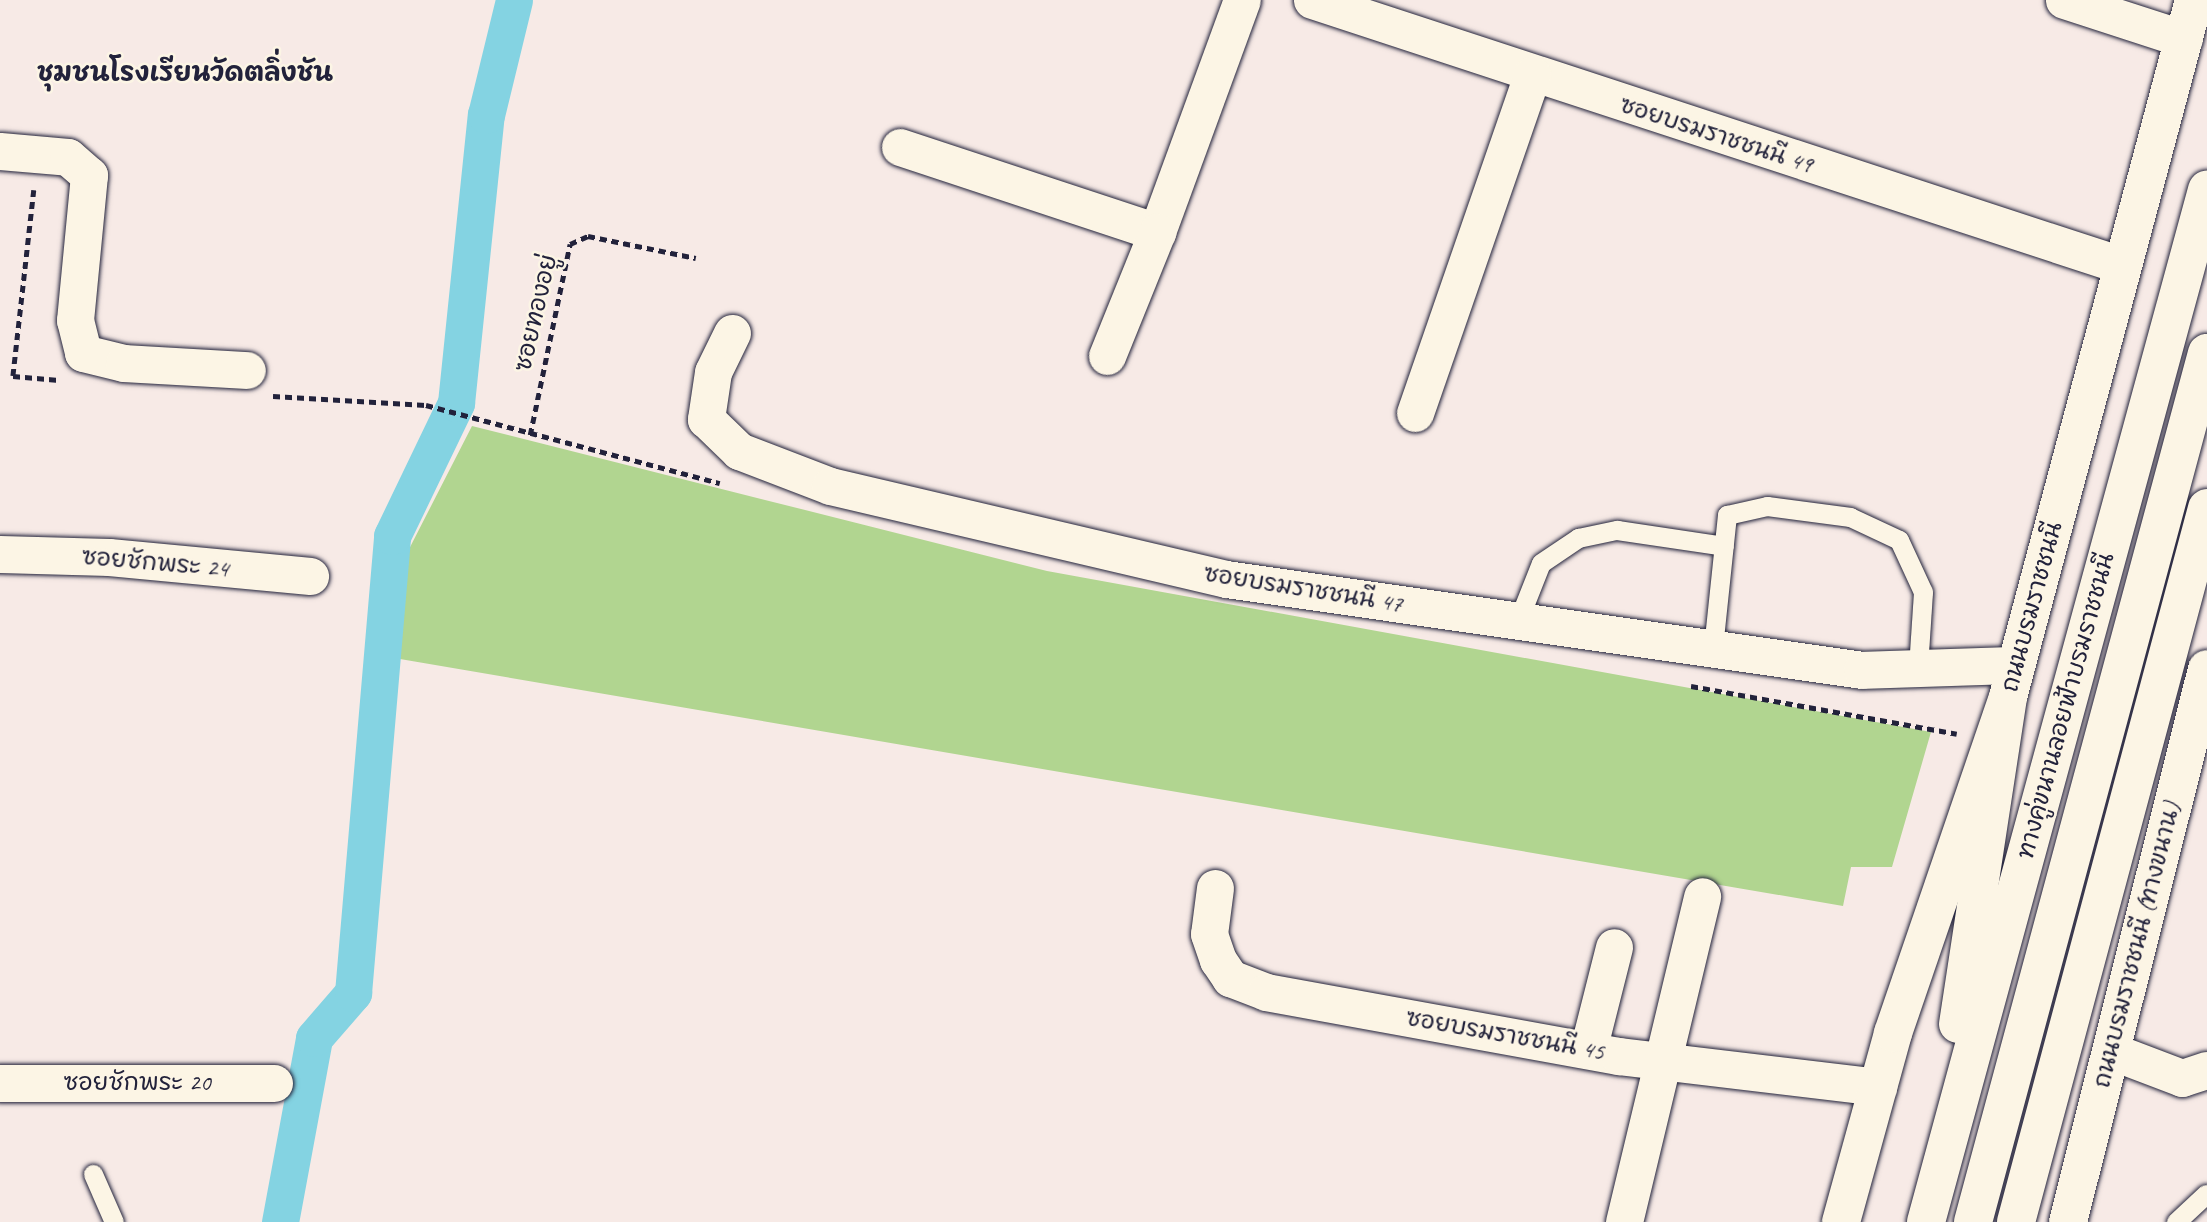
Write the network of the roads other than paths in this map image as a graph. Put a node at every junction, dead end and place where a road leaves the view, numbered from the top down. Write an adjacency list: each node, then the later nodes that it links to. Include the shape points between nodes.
1 (1242, 0): 10 (street)
2 (1312, 0): 6 (street, ซอยบรมราชชนนี 49)
3 (2064, 0): 5 (street)
4 (2194, 0): 5 (main road, ถนนบรมราชชนนี)
5 (2184, 39): 11 (main road, ถนนบรมราชชนนี)
6 (1532, 75): 11 (street, ซอยบรมราชชนนี 49); 16 (street)
7 (900, 147): 10 (street)
8 (0, 151): 15 (street, via 68,157 89,175 75,320 83,353 124,363)
9 (2207, 190): 42 (main road, ทางคู่ขนานลอยฟ้าบรมราชชนนี)
10 (1157, 232): 14 (street)
11 (2122, 265): 24 (main road, ถนนบรมราชชนนี)
12 (732, 333): 21 (street, ซอยบรมราชชนนี 47, via 713,372 706,419 739,451 830,486 1226,579)
13 (2207, 353): 43 (main road, ทางคู่ขนานลอยฟ้าบรมราชชนนี)
14 (1107, 356)
15 (247, 370)
16 (1415, 413)
17 (2207, 508): 44 (main road)
18 (1724, 546): 21 (lane, via 1617,530 1578,538 1541,563); 22 (lane); 23 (lane, via 1727,515 1767,506 1850,517 1899,540 1923,592)
19 (0, 554): 20 (street, ซอยชักพระ 24)
20 (310, 576)
21 (1518, 621): 22 (street, ซอยบรมราชชนนี 47)
22 (1713, 648): 23 (street, ซอยบรมราชชนนี 47, via 1862,670)
23 (1918, 668): 24 (street, ซอยบรมราชชนนี 47)
24 (2012, 681): 35 (main road); 41 (main road, ถนนบรมราชชนนี, via 1954,1046)
25 (2204, 693): 30 (main road, ถนนบรมราชชนนี (ทางขนาน))
26 (1214, 888): 29 (street, ซอยบรมราชชนนี 45, via 1209,934 1230,978 1266,992)
27 (1702, 896): 31 (street)
28 (1615, 947): 29 (street)
29 (1587, 1050): 31 (street, ซอยบรมราชชนนี 45)
30 (2110, 1051): 32 (street, via 2182,1078); 45 (main road, ถนนบรมราชชนนี (ทางขนาน))
31 (1666, 1062): 35 (street, ซอยบรมราชชนนี 45); 39 (street)
32 (2207, 1070)
33 (0, 1083): 34 (street, ซอยชักพระ 20)
34 (274, 1083)
35 (1878, 1087): 40 (main road)
36 (93, 1174): 38 (lane)
37 (2206, 1194): 46 (lane)
38 (114, 1222)
39 (1624, 1222)
40 (1842, 1222)
41 (1906, 1222)
42 (1926, 1222)
43 (1972, 1222)
44 (2016, 1222)
45 (2068, 1222)
46 (2176, 1222)

